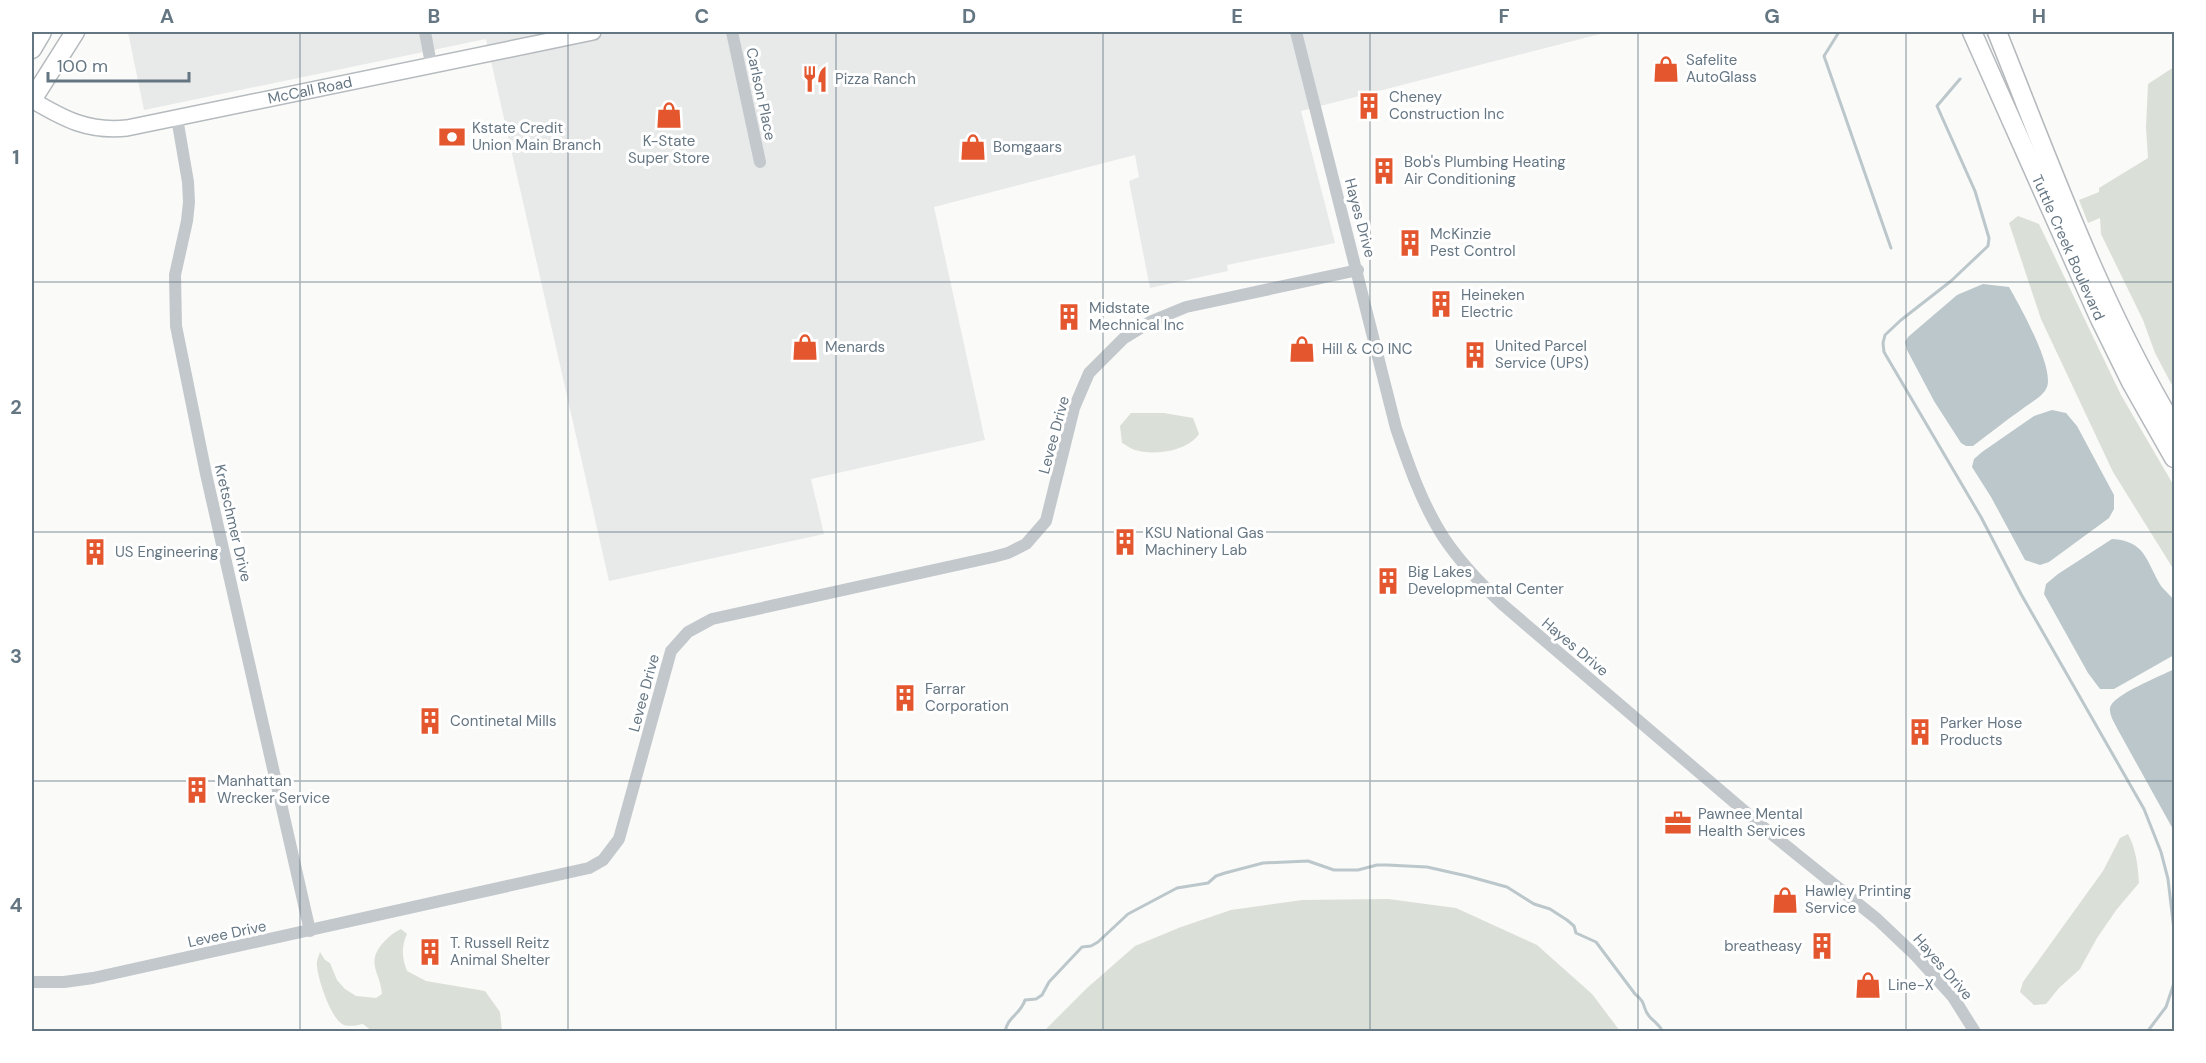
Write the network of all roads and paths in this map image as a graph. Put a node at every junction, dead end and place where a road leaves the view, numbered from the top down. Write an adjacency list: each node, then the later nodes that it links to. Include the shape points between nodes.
1 (42, 32): 10 (highway)
2 (75, 32): 13 (highway)
3 (424, 32): 11 (street)
4 (593, 32): 11 (main road, McCall Road)
5 (732, 32): 15 (street, Carlson Place)
6 (1296, 32): 16 (street, Hayes Drive)
7 (1997, 32): 12 (highway, Tuttle Creek Boulevard)
8 (2005, 32): 12 (street)
9 (1976, 37): 18 (highway, Tuttle Creek Boulevard, via 2099,317)
10 (32, 49)
11 (431, 64): 14 (main road, McCall Road)
12 (2020, 89): 17 (highway, Tuttle Creek Boulevard, via 2100,286 2130,349)
13 (32, 100): 14 (main road, McCall Road, via 89,128 108,130)
14 (177, 118): 19 (street, Kretschmer Drive, via 189,202 176,275 176,326)
15 (760, 162)
16 (1358, 270): 19 (street, Levee Drive, via 1186,308 1152,321 1124,338 1089,373 1074,408 1046,521 1026,544 1008,554 712,619 688,632 671,651 623,827 603,860 562,876); 21 (street, Hayes Drive, via 1396,428 1417,488 1444,539 1502,604 1877,919 1953,997)
17 (2175, 427)
18 (2175, 458)
19 (310, 931): 20 (street, Levee Drive, via 93,978)
20 (32, 982)
21 (1975, 1032)

